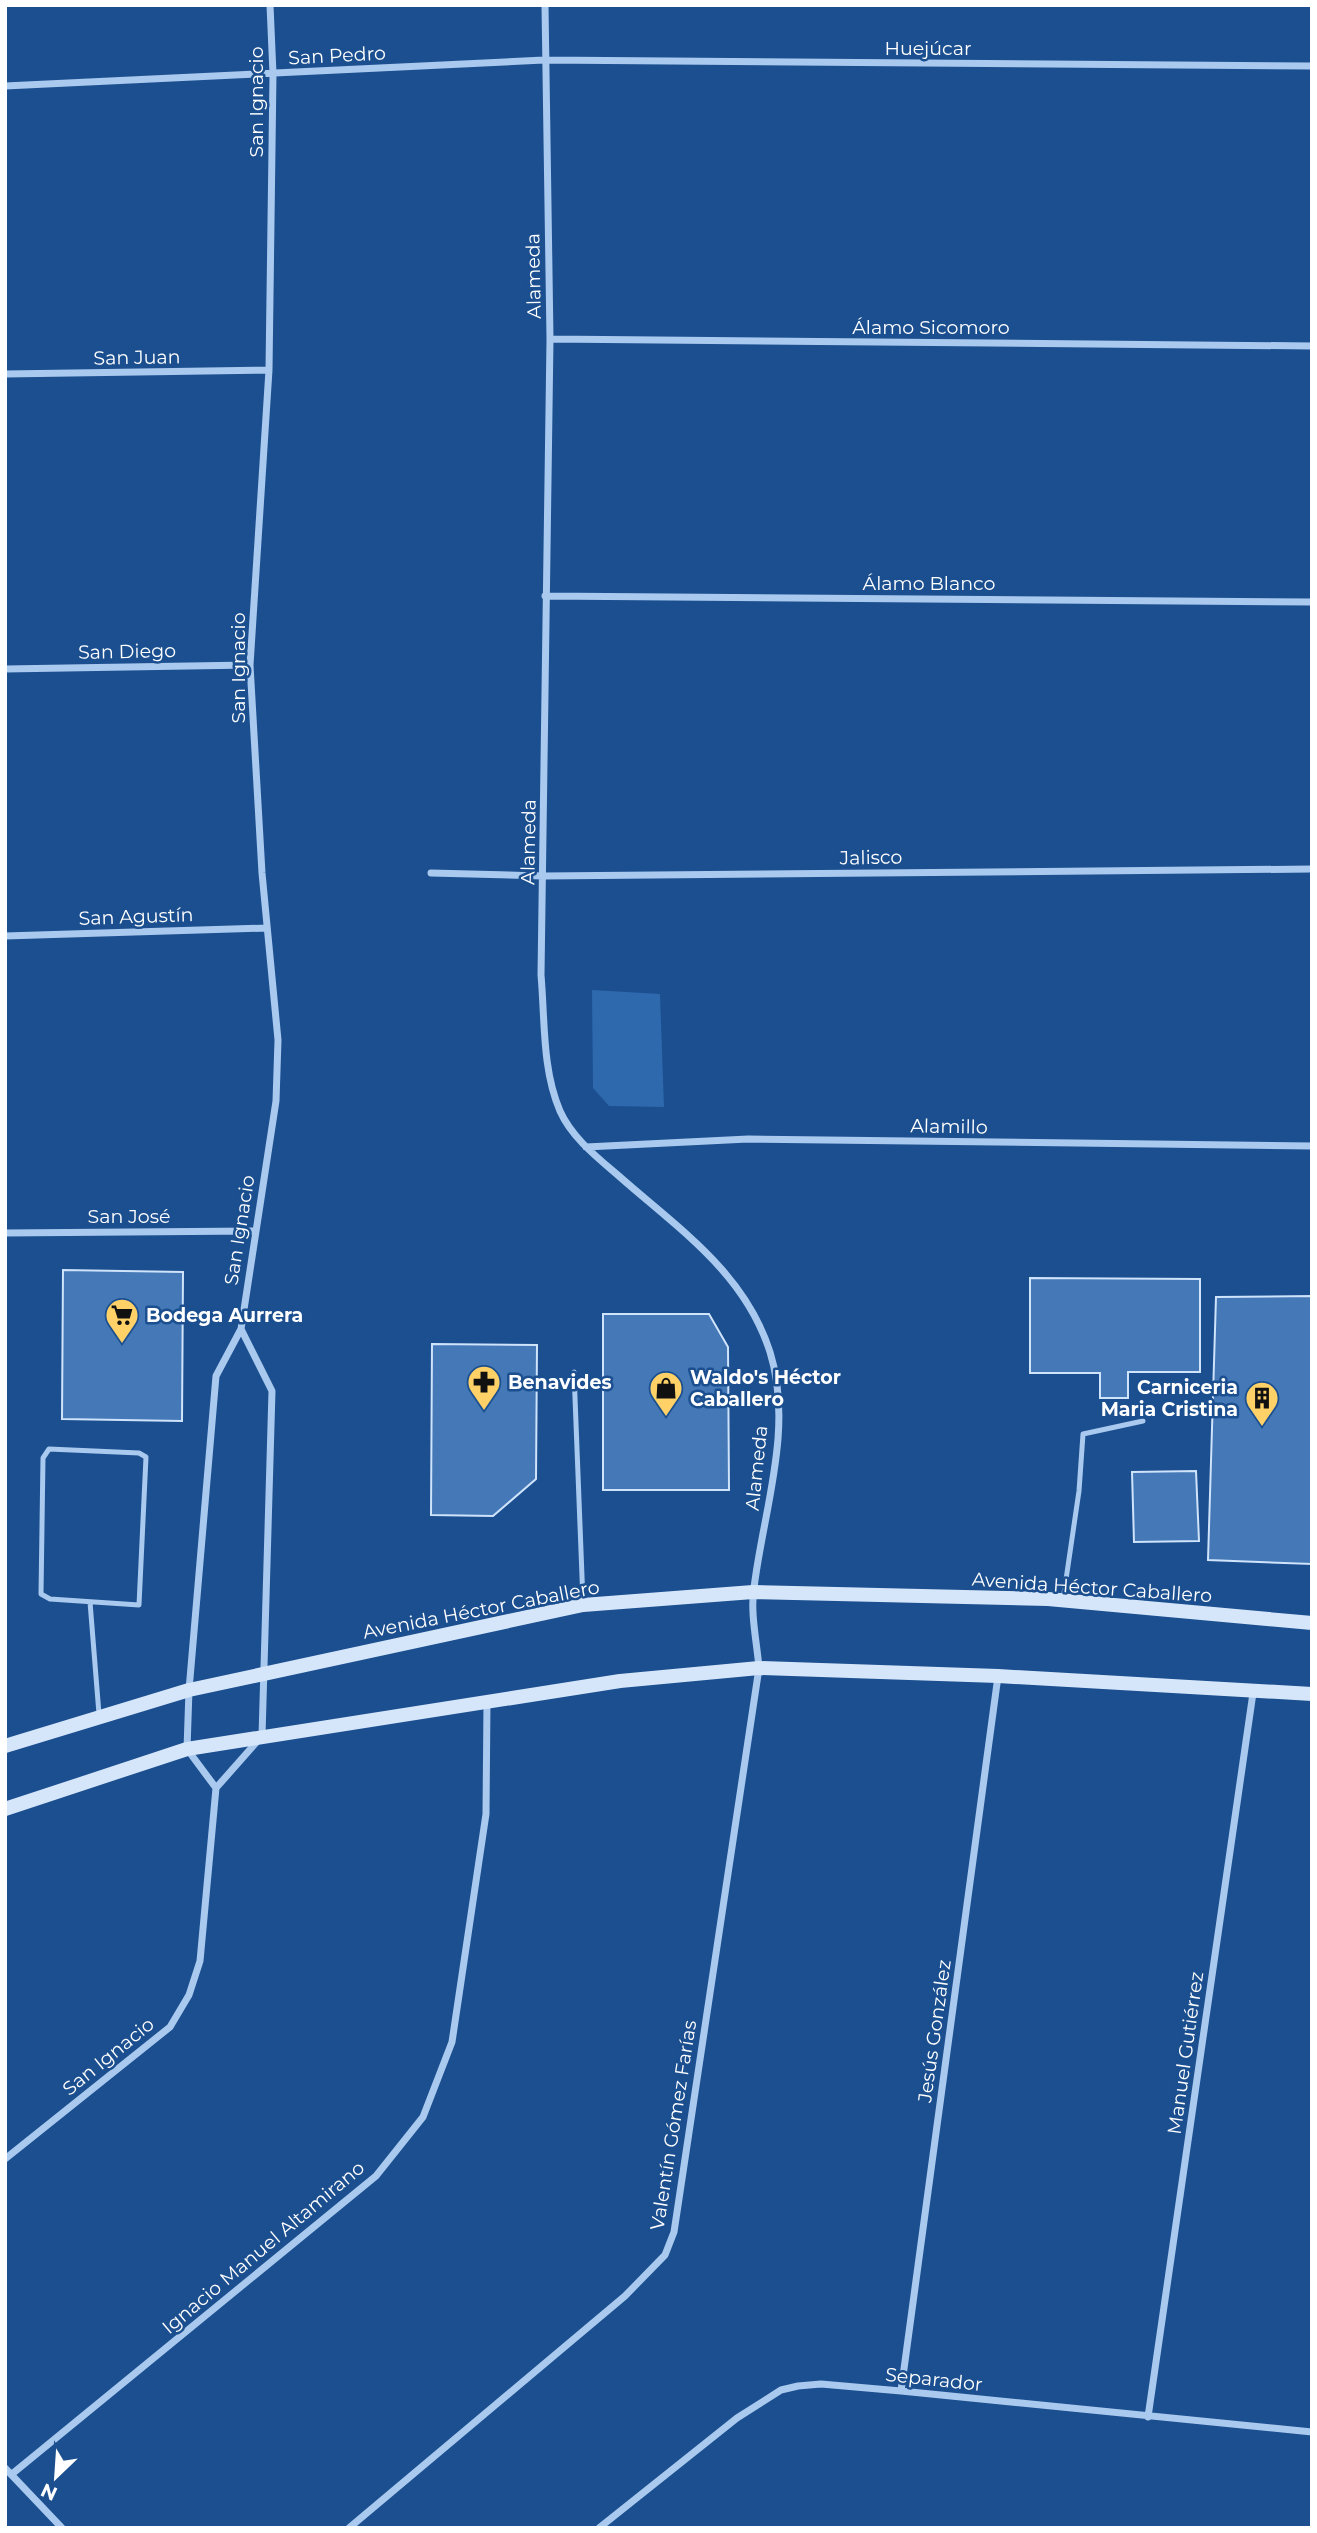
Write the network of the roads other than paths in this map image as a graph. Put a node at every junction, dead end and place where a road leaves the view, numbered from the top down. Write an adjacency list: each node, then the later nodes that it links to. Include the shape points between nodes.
1 (270, 5): 5 (street, San Ignacio)
2 (545, 5): 3 (street, Alameda)
3 (544, 60): 4 (street, Huejúcar); 5 (street, San Pedro); 7 (street, Alameda)
4 (1312, 66)
5 (274, 74): 6 (street, San Pedro); 9 (street, San Ignacio)
6 (5, 86)
7 (550, 339): 8 (street, Álamo Sicomoro); 11 (street, Alameda)
8 (1312, 346)
9 (269, 370): 10 (street, San Juan); 13 (street, San Ignacio)
10 (5, 374)
11 (545, 596): 12 (street, Álamo Blanco); 17 (street, Alameda)
12 (1312, 602)
13 (250, 665): 14 (street, San Diego); 18 (street, San Ignacio)
14 (5, 669)
15 (1312, 869): 17 (street, Jalisco)
16 (431, 873): 17 (street, Jalisco)
17 (543, 876): 21 (street, Alameda, via 541,975 548,1076 561,1113)
18 (267, 928): 19 (street, San Agustín); 22 (street, San Ignacio, via 278,1040 276,1101)
19 (5, 936)
20 (1312, 1146): 21 (street, Alamillo, via 748,1139)
21 (585, 1147): 27 (street, Alameda, via 719,1262 752,1313 770,1353 778,1401 775,1468)
22 (253, 1231): 23 (street, San José); 24 (street, San Ignacio)
23 (5, 1233)
24 (241, 1329): 33 (street, via 272,1391); 35 (street, San Ignacio, via 216,1376)
25 (573, 1372): 30 (lane)
26 (1143, 1420): 28 (lane, via 1083,1434)
27 (753, 1592): 28 (main road, Avenida Héctor Caballero); 30 (main road, Avenida Héctor Caballero); 32 (street, Alameda)
28 (1063, 1600): 31 (main road, Avenida Héctor Caballero)
29 (90, 1602): 29 (lane, via 136,1606 141,1602 146,1457 139,1452 49,1449 43,1458 41,1594); 39 (lane)
30 (583, 1605): 33 (main road, Avenida Héctor Caballero)
31 (1312, 1623)
32 (759, 1668): 34 (main road); 38 (main road, via 621,1681); 52 (street, Valentín Gómez Farías, via 674,2232 665,2255 625,2296)
33 (266, 1672): 35 (main road, Avenida Héctor Caballero); 40 (street)
34 (998, 1676): 36 (main road); 46 (street, Jesús González)
35 (189, 1690): 39 (main road, Avenida Héctor Caballero); 42 (street, San Ignacio)
36 (1253, 1693): 37 (main road); 47 (street, Manuel Gutiérrez)
37 (1312, 1694)
38 (487, 1701): 40 (main road); 50 (street, Ignacio Manuel Altamirano, via 486,1814 452,2042 422,2117 376,2176)
39 (99, 1717): 41 (main road, Avenida Héctor Caballero)
40 (262, 1735): 42 (main road); 43 (street)
41 (5, 1746)
42 (187, 1749): 43 (street); 44 (main road)
43 (216, 1788): 45 (street, San Ignacio, via 200,1961 189,1995 170,2027)
44 (5, 1809)
45 (5, 2158)
46 (901, 2391): 47 (street, Separador); 53 (street, Separador, via 821,2384 781,2390 737,2418)
47 (1148, 2417): 48 (street, Separador)
48 (1312, 2432)
49 (5, 2468): 50 (street)
50 (12, 2474): 51 (street)
51 (62, 2528)
52 (349, 2528)
53 (599, 2528)

